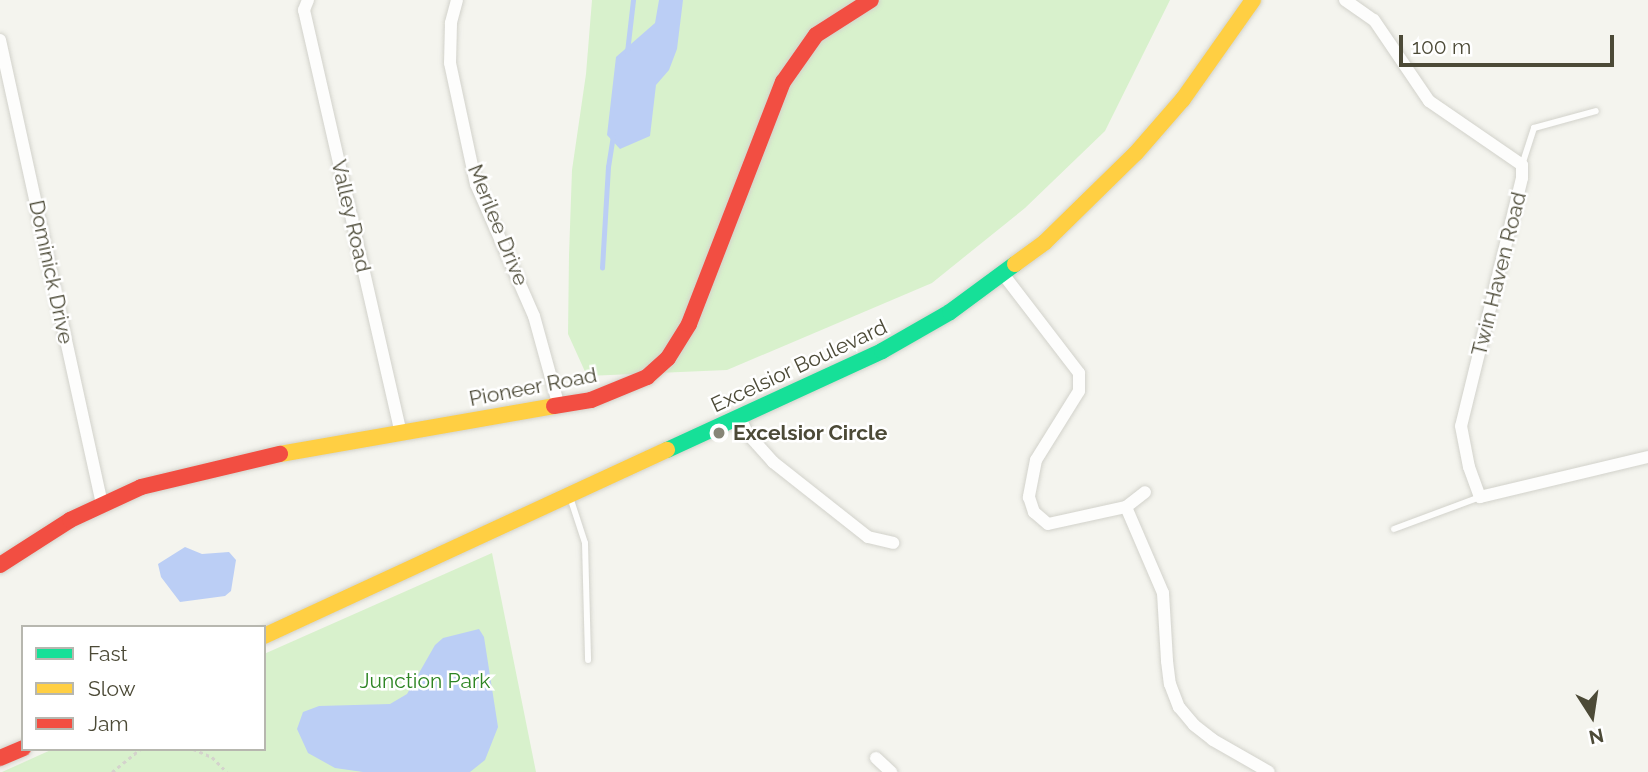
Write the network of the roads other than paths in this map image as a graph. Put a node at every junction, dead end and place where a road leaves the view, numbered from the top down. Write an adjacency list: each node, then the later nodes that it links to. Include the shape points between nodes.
1 (308, 0): 12 (street, Valley Road, via 304,10)
2 (457, 0): 10 (street, Merilee Drive, via 450,63 476,184 534,316)
3 (871, 0): 10 (main road, Pioneer Road, via 816,35 782,82 689,324 668,358 647,377 620,391)
4 (1253, 0): 9 (main road, Excelsior Boulevard, via 1183,99 1136,153 1045,242)
5 (1345, 0): 8 (street, Twin Haven Road, via 1374,20 1429,101)
6 (0, 40): 17 (street, Dominick Drive)
7 (1596, 111): 8 (lane, via 1534,128)
8 (1522, 165): 16 (street, Twin Haven Road, via 1461,426)
9 (1003, 274): 11 (main road, Excelsior Boulevard, via 921,330); 18 (street, via 1079,373 1079,391 1036,460 1029,497 1034,512 1048,524)
10 (559, 407): 12 (main road, Pioneer Road)
11 (740, 418): 15 (main road, Excelsior Boulevard); 20 (street, via 773,462 868,537)
12 (401, 433): 17 (main road, Pioneer Road, via 195,472)
13 (1648, 457): 16 (street)
14 (1145, 492): 18 (street)
15 (569, 496): 22 (main road, Excelsior Boulevard); 23 (lane, via 585,543)
16 (1480, 497): 19 (lane)
17 (102, 503): 21 (main road, Pioneer Road)
18 (1126, 507): 28 (street, via 1163,593 1170,684 1179,707 1213,740)
19 (1394, 529)
20 (893, 543)
21 (0, 564)
22 (266, 635)
23 (589, 660)
24 (21, 749): 25 (main road)
25 (0, 758)
26 (876, 758): 27 (street)
27 (891, 772)
28 (1268, 772)

